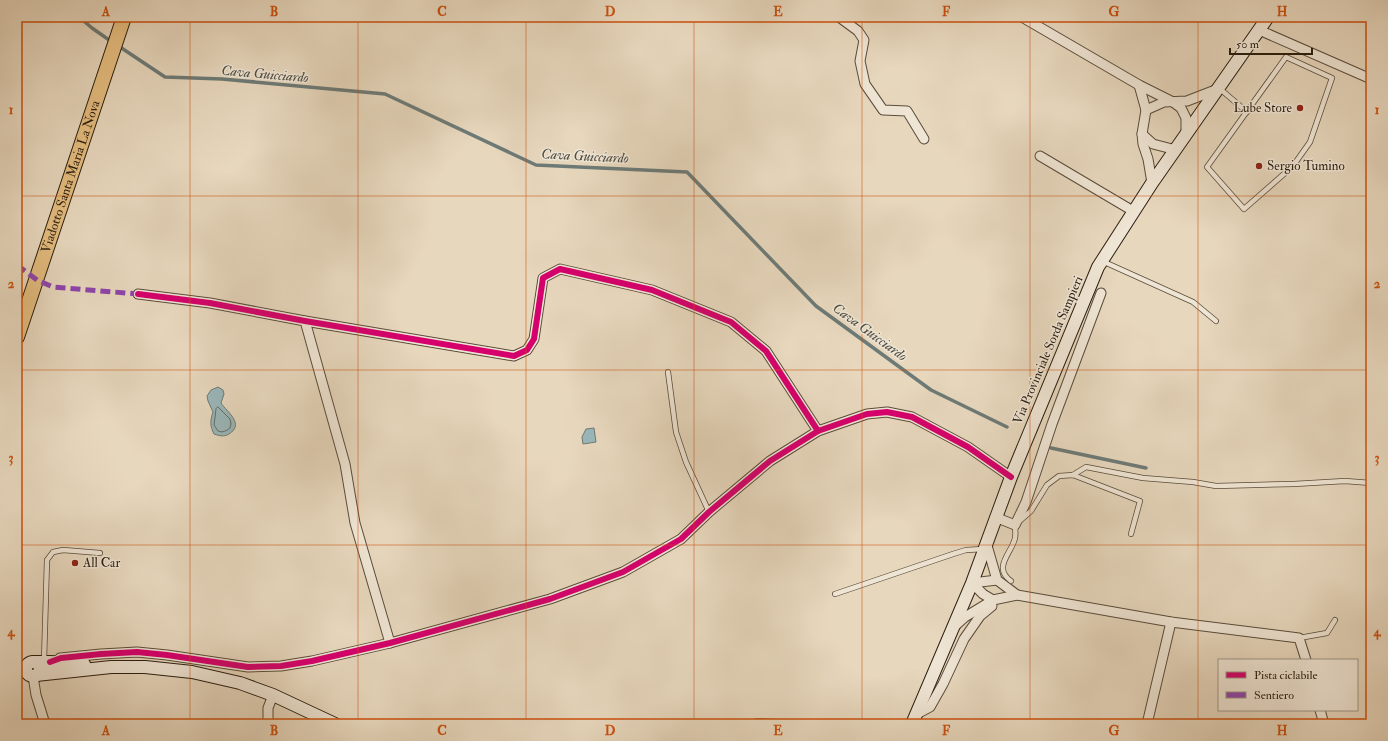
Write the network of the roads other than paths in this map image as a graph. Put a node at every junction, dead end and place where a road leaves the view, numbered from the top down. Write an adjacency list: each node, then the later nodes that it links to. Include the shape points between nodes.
1 (124, 17): 24 (main road, Viadotto Santa Maria La Nova)
2 (839, 17): 14 (street, via 858,31 864,40 860,61 865,84 883,110 907,111)
3 (1022, 17): 7 (street)
4 (1268, 17): 5 (street, Via Provinciale Sorda Sampieri)
5 (1259, 30): 6 (street); 8 (street, Via Provinciale Sorda Sampieri)
6 (1371, 80)
7 (1139, 85): 9 (street); 10 (street)
8 (1219, 88): 9 (street, via 1187,101); 11 (lane); 13 (street, Via Provinciale Sorda Sampieri)
9 (1173, 102): 10 (street, via 1164,102); 13 (street, via 1181,108 1186,118)
10 (1146, 110): 12 (street)
11 (1247, 112): 11 (lane, via 1286,57 1332,78 1310,142 1293,166 1244,209 1207,167)
12 (1142, 134): 15 (street, via 1153,144); 17 (street)
13 (1186, 134): 15 (street, Via Provinciale Sorda Sampieri)
14 (924, 139)
15 (1176, 150): 17 (street, Via Provinciale Sorda Sampieri)
16 (1040, 156): 18 (street)
17 (1152, 184): 18 (street, Via Provinciale Sorda Sampieri)
18 (1133, 211): 19 (street, Via Provinciale Sorda Sampieri)
19 (1102, 262): 23 (lane, via 1193,302); 28 (street, Via Provinciale Sorda Sampieri)
20 (1101, 293): 32 (street, via 1026,502)
21 (138, 294): 22 (street, via 210,303)
22 (305, 321): 26 (street, via 514,356 527,350 534,339 543,278 560,269 652,290 731,322 766,350); 47 (street, via 346,464 355,523)
23 (1216, 321)
24 (17, 337)
25 (668, 372): 30 (lane, via 676,432 686,462)
26 (818, 431): 28 (street, via 867,414 887,412 912,417 968,447); 30 (street, via 770,461)
27 (1073, 475): 29 (lane, via 1086,467 1143,478 1216,486 1345,480); 32 (lane, via 1060,476 1047,485 1031,511); 33 (lane, via 1140,501)
28 (1011, 477): 31 (street, Via Provinciale Sorda Sampieri)
29 (1371, 483)
30 (709, 512): 47 (street, via 681,539 623,572 550,599)
31 (995, 517): 32 (street); 34 (street, Via Provinciale Sorda Sampieri)
32 (1015, 525): 37 (lane, via 1015,538 1003,570 1006,577)
33 (1131, 534)
34 (985, 546): 36 (street); 38 (street, Via Provinciale Sorda Sampieri); 39 (lane, via 953,554)
35 (100, 553): 50 (lane, via 63,550 52,552 47,560)
36 (997, 580): 38 (street); 40 (street)
37 (1012, 581)
38 (972, 583): 42 (street); 45 (street, Via Provinciale Sorda Sampieri)
39 (835, 594)
40 (1017, 595): 41 (street); 44 (street)
41 (1003, 598): 42 (street); 57 (street, via 980,616 964,639 930,708)
42 (993, 600): 45 (street)
43 (1335, 620): 46 (lane, via 1327,633)
44 (1172, 622): 46 (street); 63 (street)
45 (950, 631): 57 (street, Via Provinciale Sorda Sampieri)
46 (1299, 638): 48 (street)
47 (390, 643): 49 (street, via 281,666 248,667 137,652 100,654)
48 (1306, 659)
49 (68, 660): 50 (street); 52 (street); 53 (street)
50 (39, 662): 51 (street); 54 (street, via 37,663 40,670)
51 (17, 665)
52 (111, 668): 53 (street); 55 (street, via 145,667 192,672 240,682)
53 (57, 672): 54 (street)
54 (29, 675): 58 (street)
55 (273, 695): 59 (street, via 268,708); 60 (street)
56 (1320, 711): 64 (street)
57 (914, 720)
58 (45, 724)
59 (268, 724)
60 (336, 724)
61 (747, 724): 62 (lane, via 757,721)
62 (823, 724)
63 (1147, 724)
64 (1324, 724)

